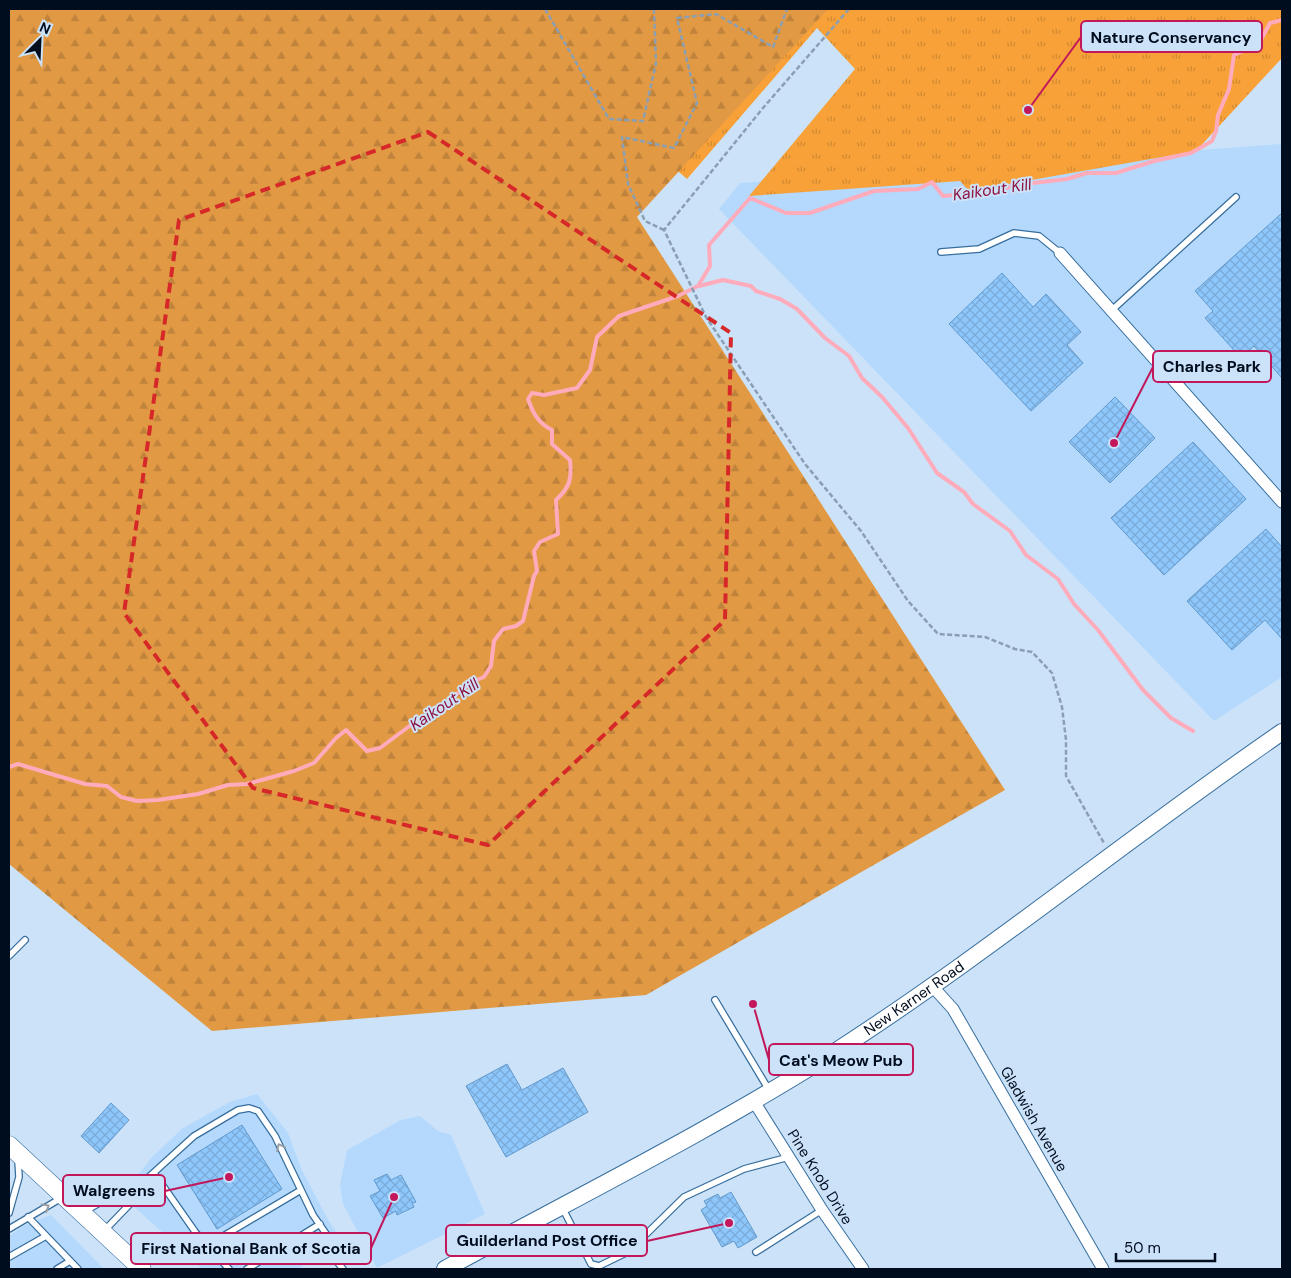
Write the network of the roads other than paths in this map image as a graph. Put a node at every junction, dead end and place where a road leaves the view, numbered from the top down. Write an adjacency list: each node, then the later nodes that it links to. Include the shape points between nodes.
1 (1236, 197): 4 (lane)
2 (941, 252): 3 (lane, via 980,249 1014,233 1039,236)
3 (1060, 253): 4 (street)
4 (1112, 310): 5 (street)
5 (1282, 502)
6 (1282, 732): 9 (main road, New Karner Road)
7 (25, 940): 8 (lane)
8 (9, 956)
9 (933, 986): 11 (main road, New Karner Road, via 828,1056); 41 (street, Gladwish Avenue, via 953,1009)
10 (715, 1000): 11 (lane)
11 (769, 1090): 12 (main road, New Karner Road)
12 (753, 1100): 14 (street, Pine Knob Drive); 19 (main road, New Karner Road)
13 (13, 1149): 18 (main road); 21 (lane, via 19,1177)
14 (789, 1157): 20 (street, Pine Knob Drive); 32 (lane, via 744,1169 684,1197 628,1252)
15 (154, 1173): 16 (lane); 17 (lane, one-way to 15, via 275,1136 258,1112 249,1108 238,1110 194,1136); 29 (lane, via 196,1234)
16 (139, 1186): 22 (lane, via 124,1189); 26 (lane, via 130,1204)
17 (301, 1190): 24 (lane); 29 (lane, via 224,1235 216,1246)
18 (64, 1196): 22 (main road); 23 (lane, one-way to 18)
19 (561, 1206): 32 (lane); 39 (main road, New Karner Road)
20 (822, 1210): 28 (lane); 40 (street, Pine Knob Drive)
21 (9, 1213)
22 (82, 1213): 26 (main road)
23 (28, 1218): 25 (lane); 27 (lane)
24 (320, 1224): 37 (lane); 38 (lane, via 329,1238 334,1258)
25 (9, 1229)
26 (103, 1232): 35 (main road)
27 (46, 1236): 30 (lane); 31 (lane)
28 (756, 1252)
29 (216, 1256): 36 (lane)
30 (9, 1257)
31 (70, 1261): 33 (lane); 34 (lane)
32 (594, 1267)
33 (57, 1269)
34 (78, 1269)
35 (142, 1269)
36 (229, 1269)
37 (246, 1269)
38 (343, 1269)
39 (444, 1269)
40 (863, 1269)
41 (1103, 1269)

